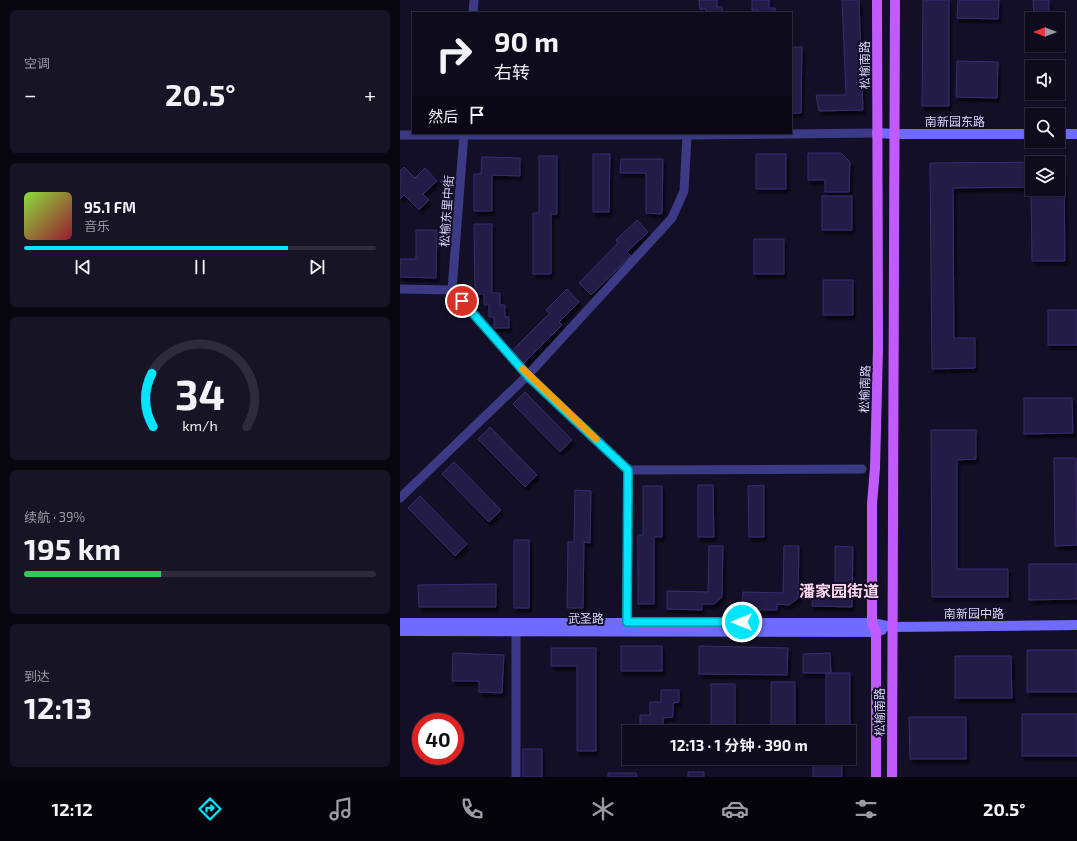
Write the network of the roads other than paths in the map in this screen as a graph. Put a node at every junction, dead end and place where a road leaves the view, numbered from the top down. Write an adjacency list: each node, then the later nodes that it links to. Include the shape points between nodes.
1 (474, 0): 4 (street)
2 (877, 0): 5 (main road, 松榆南路)
3 (895, 0): 9 (main road, 松榆南路)
4 (473, 12)
5 (878, 133): 8 (street); 9 (street, 南新园东路); 25 (main road, 松榆南路, via 878,348 872,504)
6 (464, 134): 13 (street); 14 (street); 16 (street, 松榆东里中街)
7 (782, 134): 13 (street)
8 (792, 134)
9 (895, 134): 10 (street, 南新园东路); 24 (main road, 松榆南路)
10 (1025, 134)
11 (1065, 134): 12 (street)
12 (1077, 134)
13 (687, 135): 17 (street, via 684,191 672,218)
14 (400, 136)
15 (400, 289): 16 (street)
16 (452, 290): 17 (street)
17 (528, 376): 19 (street); 20 (street)
18 (862, 469): 19 (street)
19 (628, 470): 21 (street)
20 (400, 498)
21 (627, 622): 22 (street, 武圣路); 25 (street, 武圣路)
22 (400, 623)
23 (1077, 625): 24 (street, 南新园中路)
24 (892, 626): 25 (street, 南新园中路); 30 (main road, 松榆南路)
25 (874, 627): 27 (street, 武圣路); 29 (main road, 松榆南路)
26 (400, 631): 27 (street, 武圣路)
27 (516, 631): 28 (street)
28 (516, 777)
29 (876, 777)
30 (892, 777)

